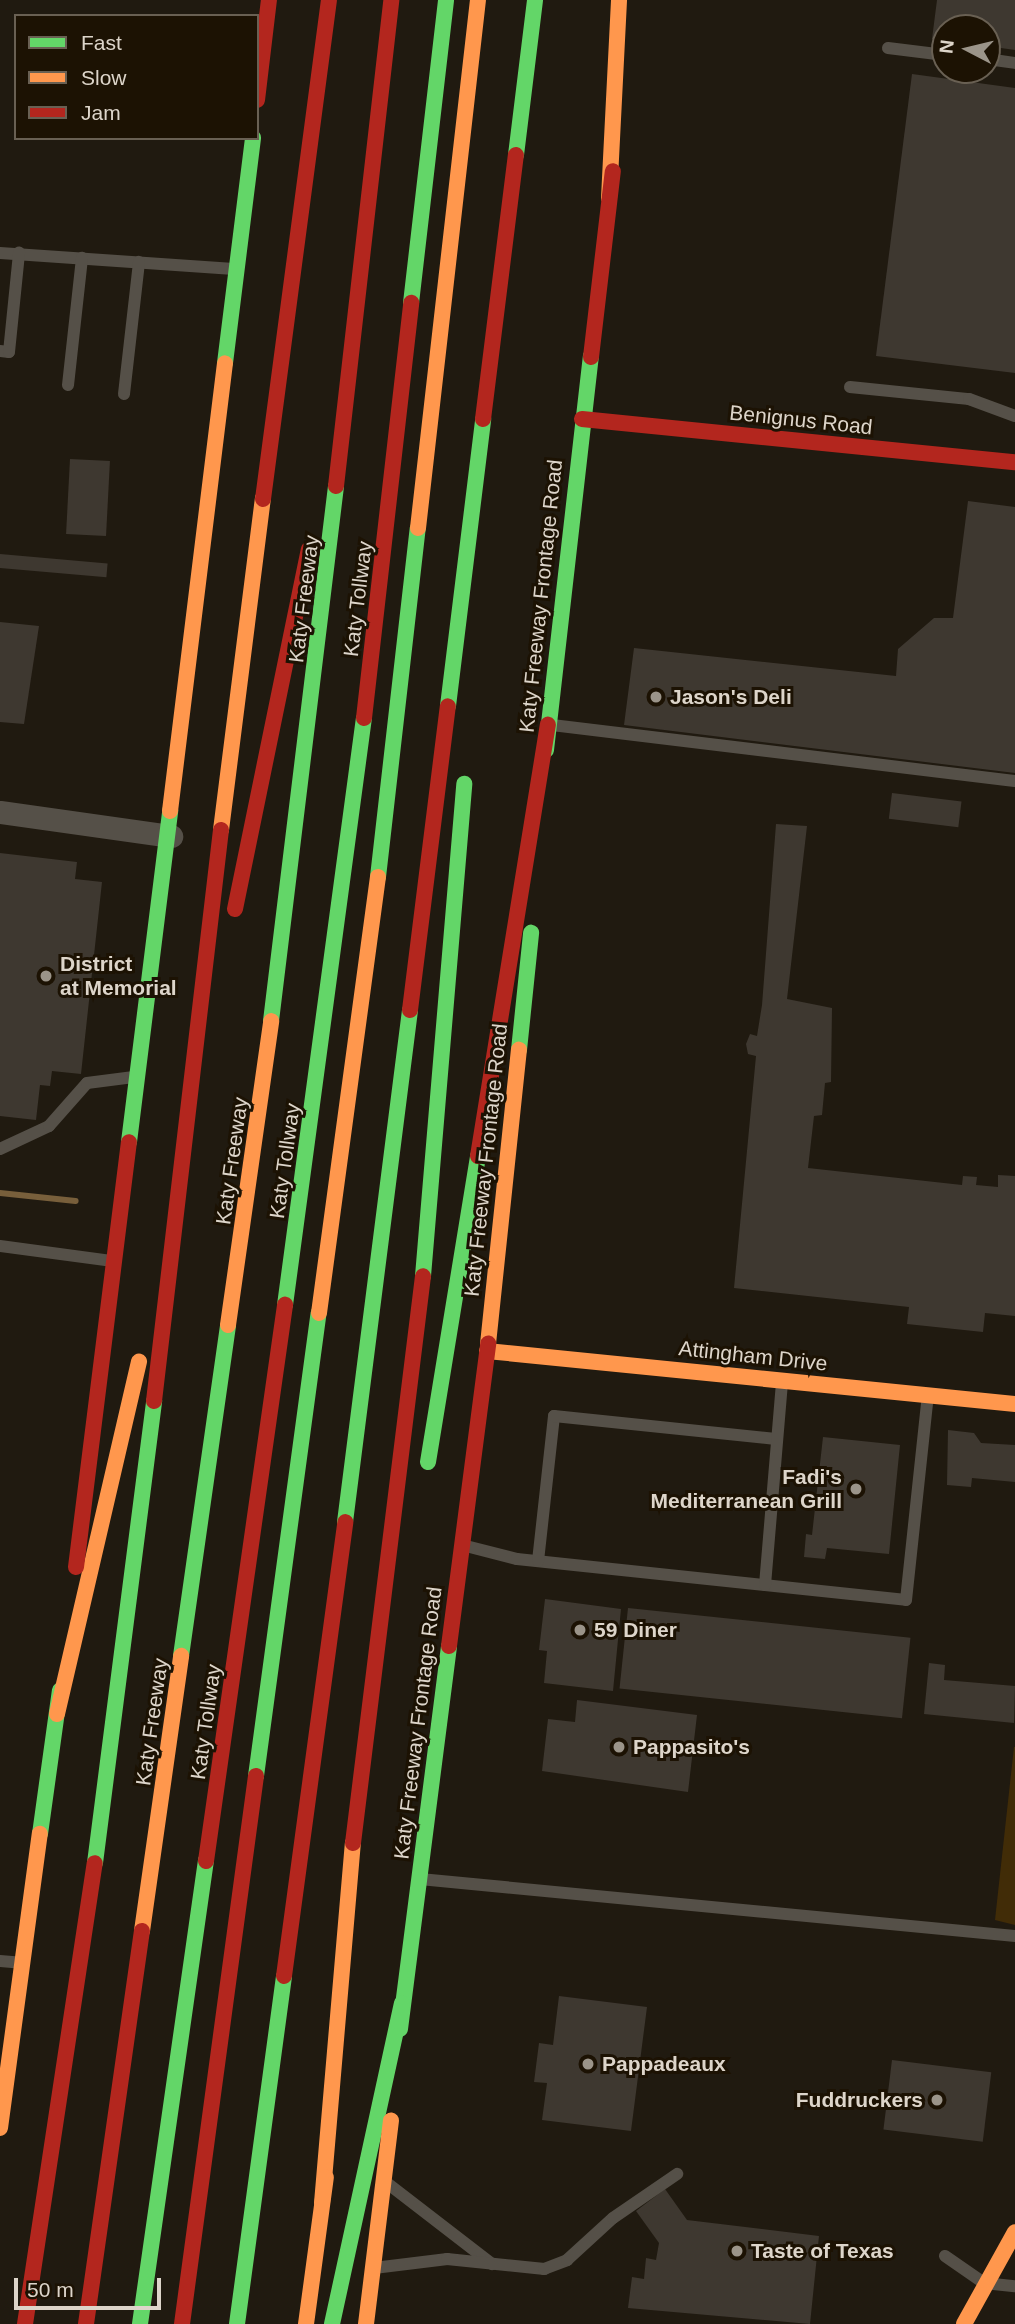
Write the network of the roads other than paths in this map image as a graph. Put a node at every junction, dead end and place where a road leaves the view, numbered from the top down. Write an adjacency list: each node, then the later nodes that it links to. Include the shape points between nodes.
1 (269, 0): 11 (main road)
2 (328, 0): 29 (main road)
3 (391, 0): 20 (main road, Katy Freeway)
4 (446, 0): 70 (main road, Katy Tollway, via 346,878)
5 (478, 0): 71 (main road, via 379,871)
6 (535, 0): 28 (main road)
7 (619, 0): 14 (main road)
8 (638, 0): 14 (main road, Katy Freeway Frontage Road)
9 (888, 48): 10 (lane)
10 (931, 53)
11 (259, 83)
12 (253, 140): 19 (main road)
13 (288, 165): 29 (main road)
14 (610, 198): 26 (main road, Katy Freeway Frontage Road)
15 (0, 253): 16 (lane)
16 (19, 253): 17 (lane); 21 (lane, via 9,352)
17 (82, 258): 18 (lane); 22 (lane)
18 (138, 262): 19 (lane); 24 (lane)
19 (237, 270): 35 (main road)
20 (357, 325): 36 (main road); 69 (main road, Katy Freeway, via 265,1075)
21 (0, 351)
22 (68, 386)
23 (850, 387): 25 (lane, via 969,399)
24 (124, 394)
25 (1015, 416)
26 (582, 419): 27 (main road, Benignus Road); 31 (main road, Katy Freeway Frontage Road)
27 (1015, 462)
28 (477, 497): 30 (main road); 72 (main road)
29 (238, 687): 68 (main road, via 121,1681)
30 (467, 705)
31 (548, 725): 33 (lane); 42 (main road, Katy Freeway Frontage Road); 47 (main road)
32 (465, 761): 54 (main road, via 417,1349)
33 (1015, 781)
34 (0, 812): 35 (street)
35 (171, 836): 38 (main road)
36 (232, 923)
37 (227, 950): 51 (main road)
38 (141, 1076): 39 (lane, via 87,1083 49,1126); 41 (main road)
39 (0, 1149)
40 (0, 1247): 41 (lane)
41 (116, 1261): 51 (main road)
42 (487, 1351): 43 (main road, Attingham Drive); 48 (main road, Katy Freeway Frontage Road)
43 (782, 1380): 44 (main road, Attingham Drive); 46 (lane)
44 (928, 1395): 45 (main road, Attingham Drive); 50 (lane, via 906,1600)
45 (1015, 1404)
46 (776, 1439): 49 (lane, via 554,1416); 50 (lane)
47 (425, 1483)
48 (462, 1545): 49 (lane); 52 (main road, Katy Freeway Frontage Road)
49 (538, 1561): 50 (lane)
50 (765, 1586)
51 (57, 1714): 57 (main road)
52 (419, 1879): 55 (lane); 58 (main road, Katy Freeway Frontage Road)
53 (368, 1891): 54 (main road)
54 (356, 1915): 73 (main road)
55 (1015, 1936)
56 (0, 1961): 57 (lane)
57 (21, 1964): 59 (main road)
58 (402, 2004): 61 (main road, Katy Freeway Frontage Road); 74 (main road)
59 (0, 2128)
60 (677, 2174): 64 (lane, via 613,2218 567,2260 544,2269)
61 (384, 2182): 64 (lane); 65 (main road, Katy Freeway Frontage Road)
62 (1015, 2232): 66 (main road)
63 (945, 2256): 66 (lane)
64 (492, 2264): 65 (lane, via 447,2259)
65 (374, 2268): 75 (main road, Katy Freeway Frontage Road)
66 (984, 2283): 67 (lane); 76 (main road)
67 (1015, 2286)
68 (25, 2324)
69 (86, 2324)
70 (140, 2324)
71 (182, 2324)
72 (237, 2324)
73 (306, 2324)
74 (331, 2324)
75 (366, 2324)
76 (964, 2324)

